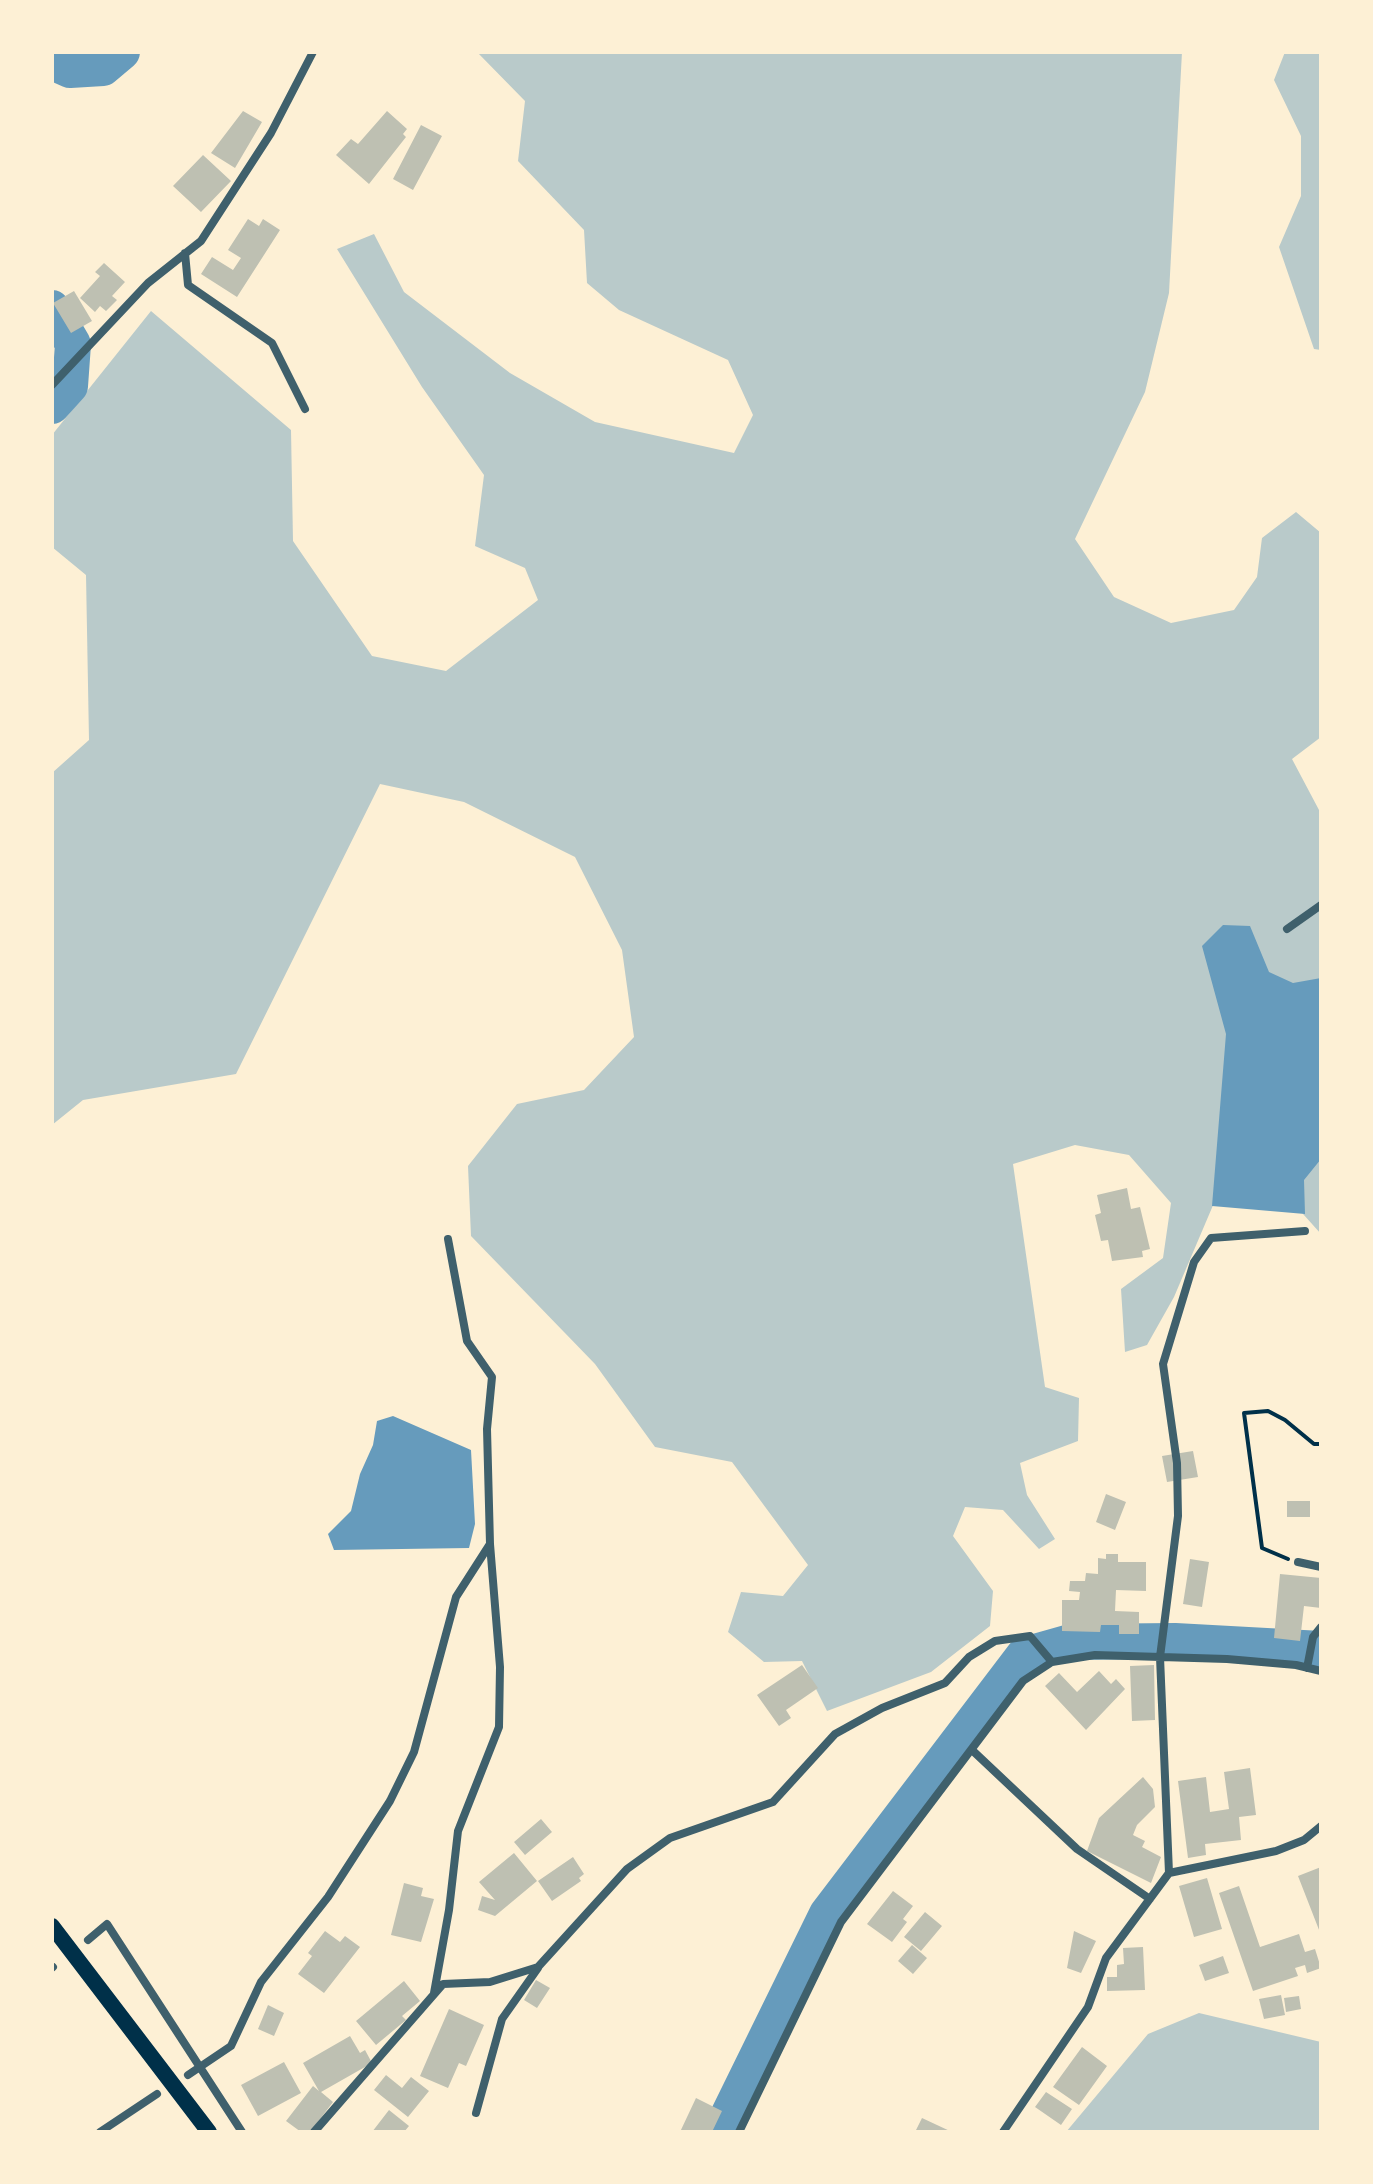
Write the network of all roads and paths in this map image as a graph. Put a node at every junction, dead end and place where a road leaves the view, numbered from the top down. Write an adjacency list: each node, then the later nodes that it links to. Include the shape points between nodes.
1 (313, 52): 2 (street, via 271,133 201,241)
2 (185, 253): 3 (street, via 148,283); 4 (street, via 188,285 272,343)
3 (52, 385)
4 (305, 409)
5 (1321, 905): 6 (street)
6 (1287, 929)
7 (1305, 1231): 14 (street, via 1211,1238 1194,1262 1163,1364 1177,1463 1178,1516)
8 (448, 1239): 10 (street, via 467,1341 492,1377 487,1429)
9 (1321, 1444): 11 (path, via 1268,1411 1244,1413 1262,1548)
10 (490, 1544): 25 (street, via 499,1727 458,1831); 26 (street, via 456,1597 414,1752 390,1801 328,1897 261,1982 231,2046)
11 (1298, 1562): 12 (street)
12 (1321, 1567)
13 (1321, 1627): 16 (street, via 1313,1637)
14 (1160, 1657): 15 (street, via 1095,1655); 16 (street); 20 (street)
15 (1052, 1662): 18 (street, via 1023,1681); 24 (street, via 1030,1636 995,1641 969,1657 945,1683 835,1734 773,1802 670,1838 627,1869)
16 (1307, 1668): 17 (street)
17 (1321, 1671)
18 (972, 1750): 21 (street, via 1077,1849); 34 (street, via 841,1922)
19 (1321, 1826): 20 (street, via 1276,1851)
20 (1169, 1873): 21 (street)
21 (1150, 1899): 35 (street, via 1106,1958 1088,2007)
22 (52, 1926): 31 (main road)
23 (88, 1940): 26 (street, via 107,1924)
24 (538, 1967): 25 (street, via 490,1982 443,1984); 29 (street, via 502,2019)
25 (433, 1995): 33 (street)
26 (201, 2067): 27 (street); 32 (street)
27 (188, 2075)
28 (157, 2094): 30 (street)
29 (476, 2113)
30 (100, 2132)
31 (209, 2132)
32 (242, 2132)
33 (314, 2132)
34 (739, 2132)
35 (1003, 2132)

